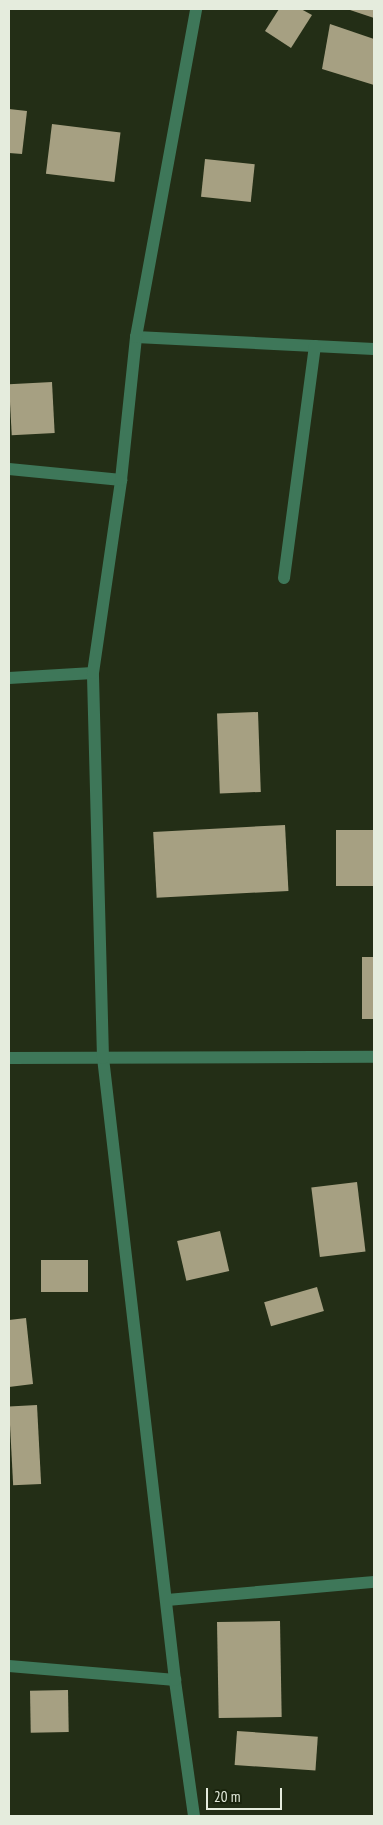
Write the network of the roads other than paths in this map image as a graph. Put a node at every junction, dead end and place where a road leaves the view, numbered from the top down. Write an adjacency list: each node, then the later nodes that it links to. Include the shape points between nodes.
1 (196, 9): 2 (street)
2 (136, 336): 3 (street); 6 (street)
3 (315, 346): 4 (street); 7 (street)
4 (374, 349)
5 (9, 469): 6 (street)
6 (120, 480): 8 (street)
7 (284, 578)
8 (93, 673): 9 (street); 12 (street)
9 (9, 678)
10 (374, 1057): 12 (street)
11 (9, 1058): 12 (street)
12 (103, 1058): 14 (street)
13 (374, 1582): 14 (street)
14 (167, 1600): 16 (street)
15 (9, 1666): 16 (street)
16 (175, 1680): 17 (street)
17 (194, 1816)

